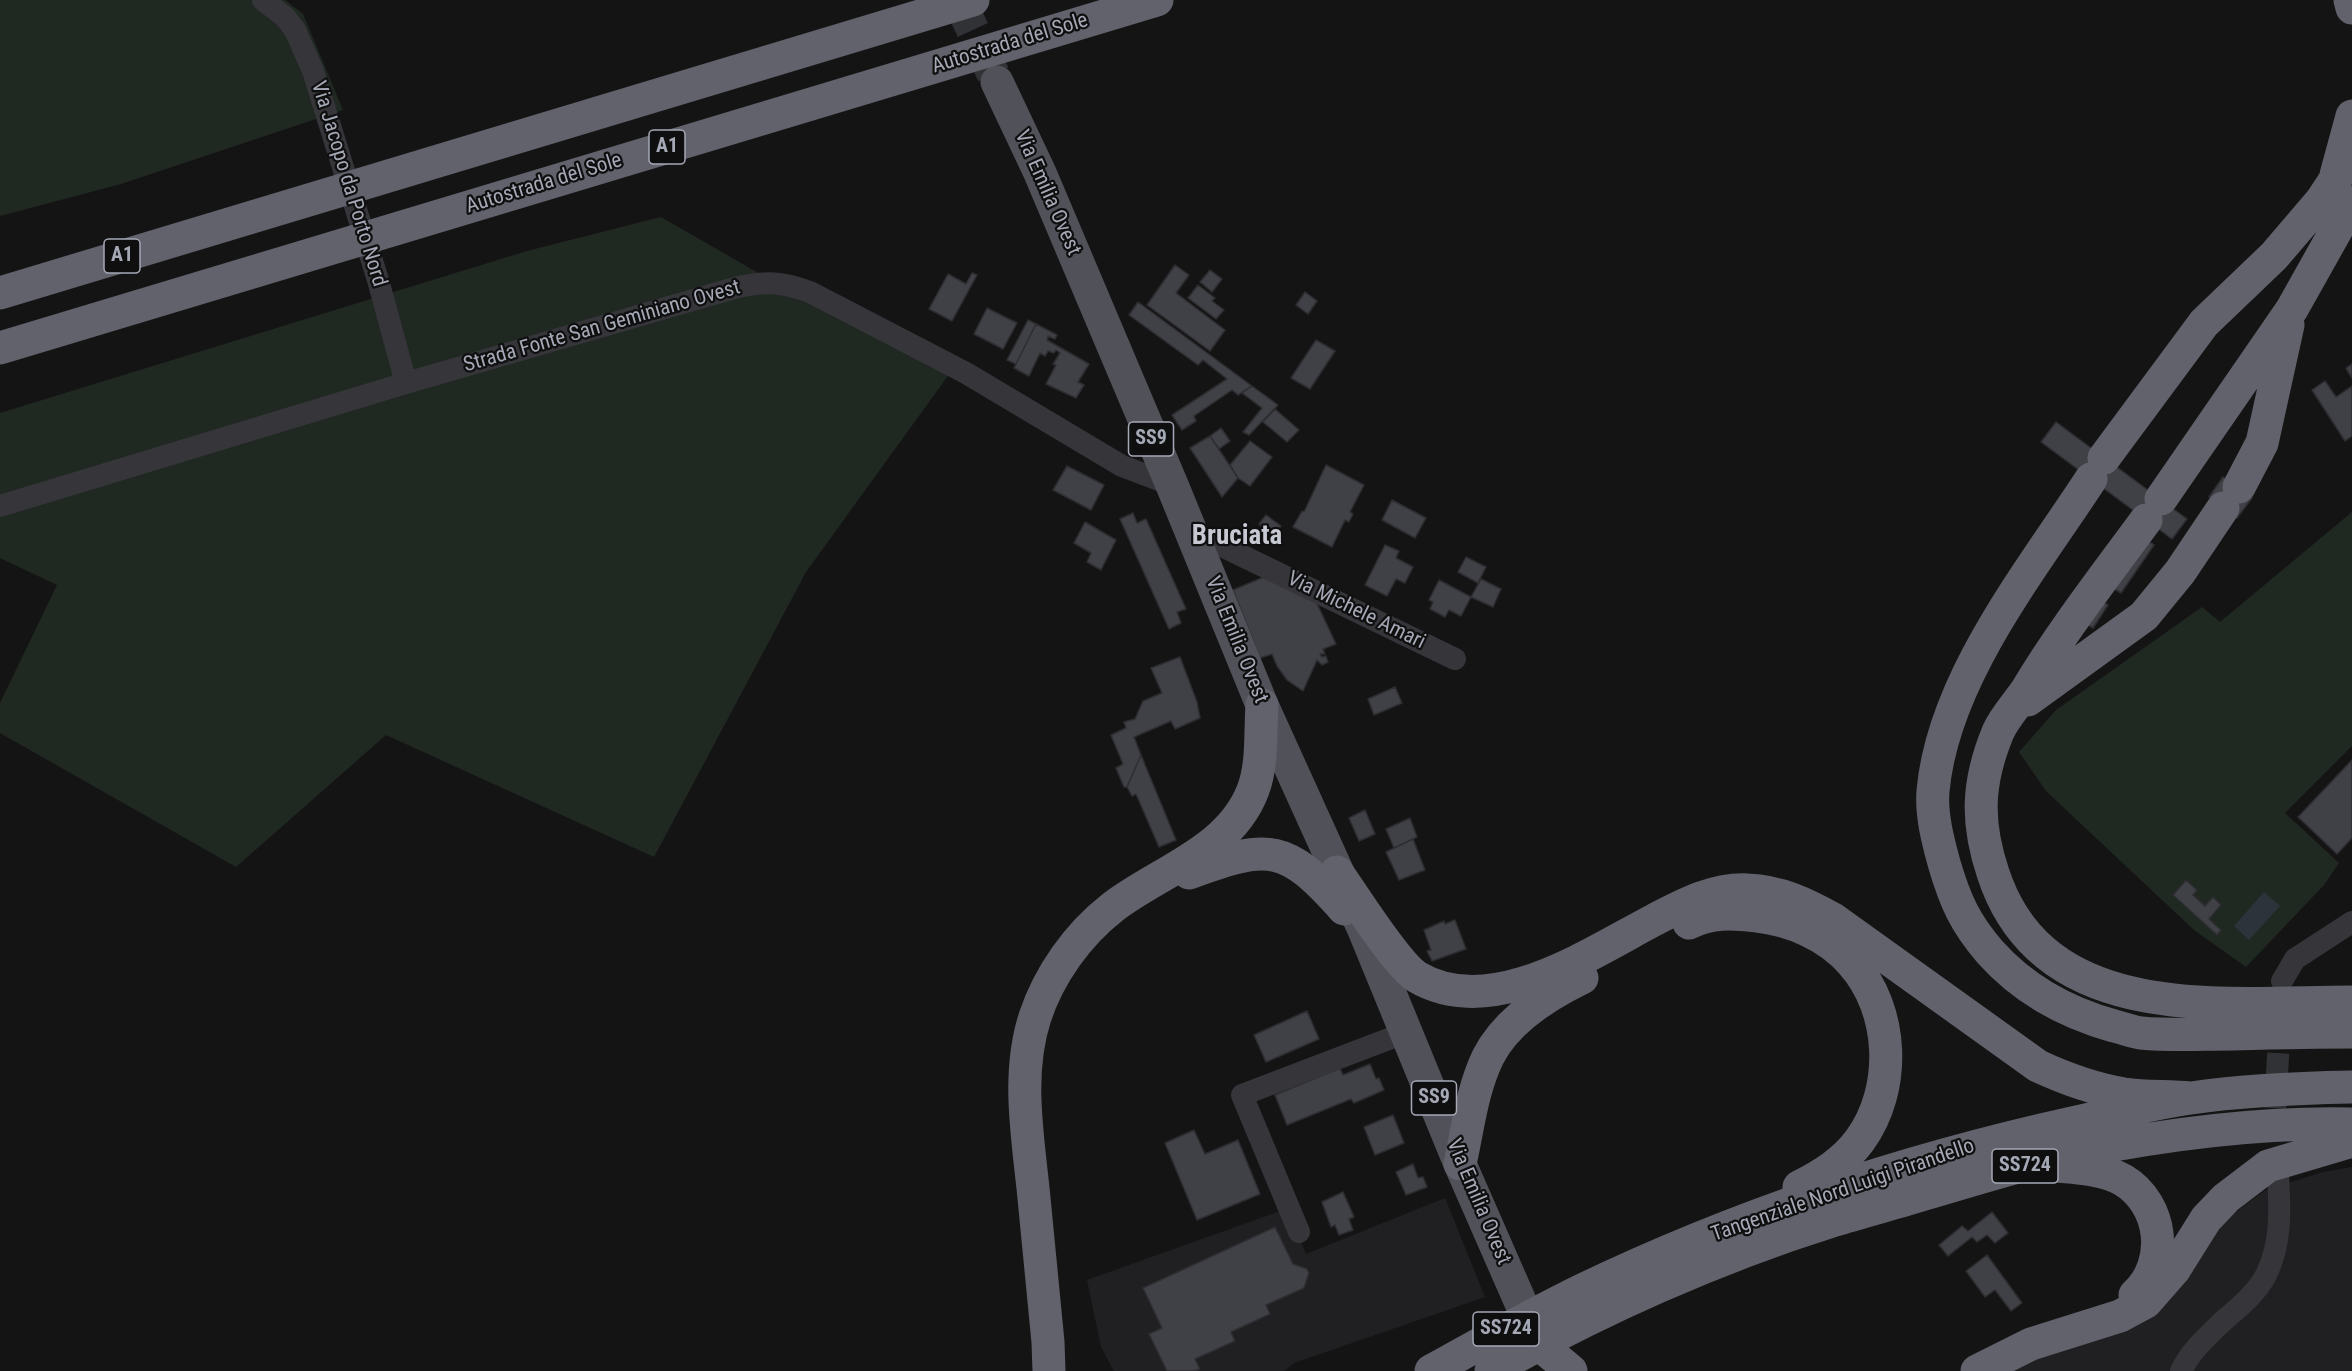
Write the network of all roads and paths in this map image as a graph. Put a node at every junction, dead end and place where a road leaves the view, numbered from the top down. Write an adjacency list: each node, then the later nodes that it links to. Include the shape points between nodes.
1 (263, 0): 12 (street, Via Jacopo da Porto Nord, via 295,30 313,71)
2 (973, 0): 9 (highway, A1)
3 (1157, 0): 11 (highway, Autostrada del Sole / A1)
4 (2350, 0): 5 (highway)
5 (2352, 8)
6 (997, 82): 13 (main road, Via Emilia Ovest / SS9, via 1040,173)
7 (2352, 116): 8 (highway)
8 (2346, 179): 10 (highway); 26 (highway, via 2321,201 2274,256 2204,322 2098,469 1975,658 1946,732 1933,805 1938,840 1959,908 1972,931 2005,969 2047,999 2090,1019 2139,1033)
9 (0, 293)
10 (2292, 309): 18 (highway, via 2046,658); 18 (highway, via 2262,443 2180,572 2144,616)
11 (0, 348)
12 (406, 383): 13 (street, Strada Fonte San Geminiano Ovest, via 738,287 785,283 810,292 966,373 1122,466); 14 (street, Strada Fonte San Geminiano Ovest)
13 (1172, 485): 15 (main road, Via Emilia Ovest / SS9)
14 (0, 506)
15 (1191, 531): 16 (street, Via Michele Amari); 17 (main road, Via Emilia Ovest / SS9)
16 (1455, 659)
17 (1262, 705): 19 (main road, Via Emilia Ovest / SS9); 20 (highway, via 1258,766 1243,809 1230,828 1211,844)
18 (2014, 710): 24 (highway, via 2000,729 1983,777 1981,826 1997,886 2028,937 2045,952 2101,985 2148,998 2196,1004)
19 (1337, 872): 22 (main road, Via Emilia Ovest / SS9); 28 (highway, via 1396,955 1416,976 1470,992 1507,987 1557,970 1705,896 1746,889 1785,896 1833,920 2038,1066 2101,1089)
20 (1136, 892): 22 (highway, via 1226,859 1252,853 1277,855 1306,869); 38 (highway, via 1095,922 1065,959 1042,999 1029,1041 1025,1092)
21 (2352, 922): 23 (street, via 2295,959)
22 (1364, 930): 25 (main road, Via Emilia Ovest / SS9)
23 (2282, 981)
24 (2352, 1002)
25 (1407, 1032): 31 (main road, Via Emilia Ovest / SS9); 34 (street, via 1242,1095)
26 (2352, 1032)
27 (2352, 1087): 28 (highway, Tangenziale Nord Luigi Pirandello / SS724)
28 (2190, 1098): 35 (highway, Tangenziale Nord Luigi Pirandello / SS724, via 1969,1147 1876,1175)
29 (2352, 1124): 32 (highway, Tangenziale Nord Luigi Pirandello / SS724, via 2307,1123 2190,1133 2075,1152)
30 (2352, 1141): 36 (highway, via 2268,1166 2206,1219 2174,1270 2146,1302)
31 (1460, 1164): 35 (highway, via 1480,1077 1490,1054 1509,1029 1545,999 1708,915 1725,913 1783,920 1827,942 1851,961 1869,987 1885,1041 1884,1084 1875,1114 1860,1141 1840,1162 1783,1194 1745,1208); 37 (main road, Via Emilia Ovest / SS9)
32 (2031, 1165): 35 (highway, Tangenziale Nord Luigi Pirandello / SS724, via 1831,1221); 36 (highway, via 2105,1172 2123,1180 2150,1208 2158,1228 2154,1264 2138,1292)
33 (2278, 1174): 43 (street, via 2281,1218 2266,1276 2189,1354)
34 (1299, 1232)
35 (1707, 1246): 39 (highway, Tangenziale Nord Luigi Pirandello / SS724, via 1581,1291); 40 (highway, Tangenziale Nord Luigi Pirandello / SS724, via 1583,1322)
36 (2107, 1321): 42 (highway, via 2031,1344)
37 (1545, 1358): 41 (highway)
38 (1051, 1361)
39 (1431, 1371)
40 (1491, 1371)
41 (1571, 1371)
42 (1977, 1371)
43 (2181, 1371)

